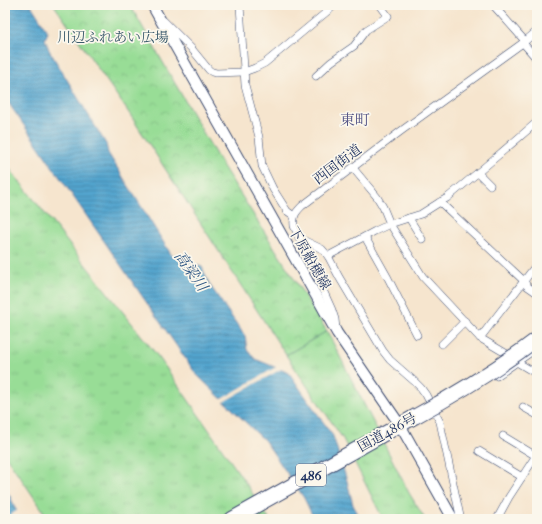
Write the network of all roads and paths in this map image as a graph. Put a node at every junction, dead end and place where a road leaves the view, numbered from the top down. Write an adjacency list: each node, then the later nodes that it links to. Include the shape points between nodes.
1 (152, 5): 6 (main road, 下原船穂線)
2 (240, 5): 10 (street)
3 (335, 5): 10 (street, via 265,63)
4 (380, 5): 11 (street, via 388,16 366,30 354,46)
5 (493, 5): 8 (street)
6 (157, 14): 10 (street, via 212,72); 28 (main road, 下原船穂線)
7 (537, 31): 8 (street, 西国街道)
8 (524, 42): 9 (street); 13 (street, 西国街道)
9 (537, 59)
10 (244, 72): 17 (street, via 259,137 262,166 287,211)
11 (316, 76)
12 (537, 122): 14 (street)
13 (353, 168): 17 (street, 西国街道, via 302,206); 19 (street, via 377,197)
14 (478, 172): 15 (street); 16 (street)
15 (490, 185)
16 (440, 202): 18 (street); 25 (street)
17 (294, 216): 21 (street, via 294,226)
18 (409, 218): 19 (street); 22 (street)
19 (390, 224): 20 (street); 27 (street, via 423,277)
20 (365, 236): 23 (street); 29 (street)
21 (299, 238): 23 (street, via 322,249); 28 (street, via 336,319)
22 (422, 239)
23 (328, 256): 38 (street, via 383,351 421,388)
24 (537, 264): 25 (street)
25 (524, 281): 26 (street); 30 (street)
26 (537, 292)
27 (465, 321): 30 (street); 32 (street)
28 (337, 333): 40 (main road, 下原船穂線)
29 (417, 335)
30 (480, 338): 34 (street)
31 (537, 339): 40 (highway, 国道486号 / 486, bridge, via 467,387)
32 (442, 344)
33 (537, 348): 35 (street)
34 (506, 354)
35 (516, 361): 36 (street); 38 (street, via 493,378)
36 (537, 374)
37 (523, 407): 39 (street)
38 (435, 412): 47 (street, via 440,422)
39 (537, 416)
40 (394, 428): 45 (highway, 国道486号 / 486); 46 (main road, 下原船穂線)
41 (503, 436): 43 (street)
42 (479, 451): 44 (street)
43 (536, 455): 44 (street)
44 (522, 477): 48 (street)
45 (232, 519)
46 (453, 519)
47 (460, 519)
48 (497, 519)

